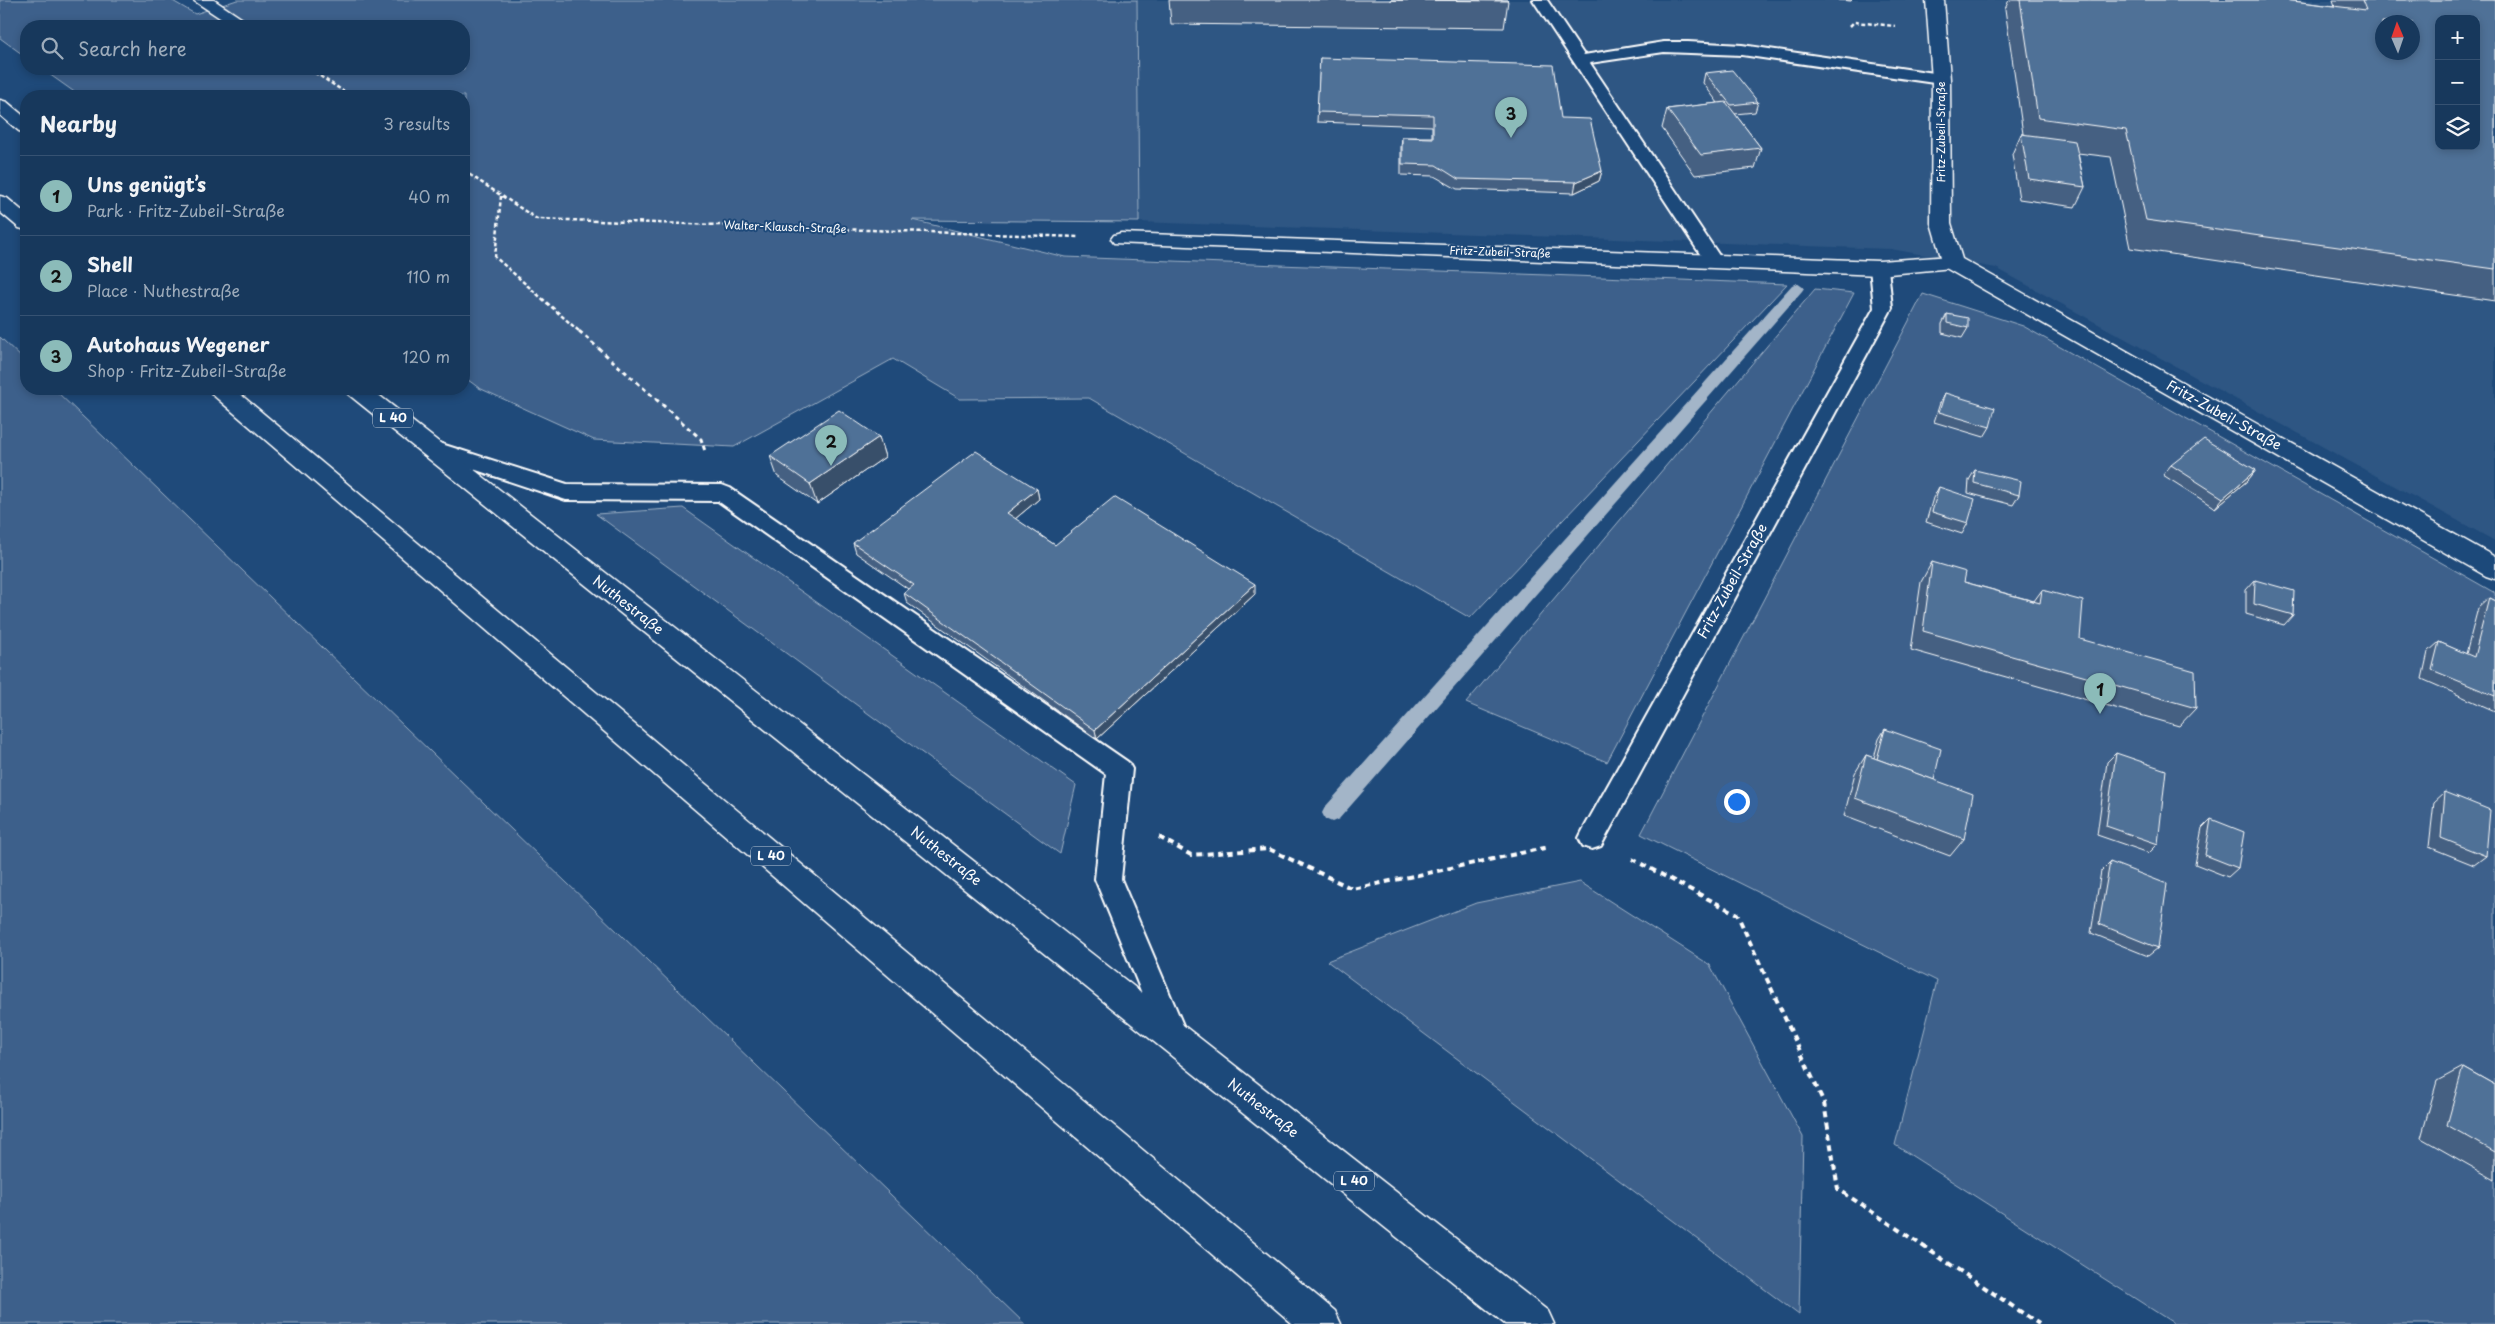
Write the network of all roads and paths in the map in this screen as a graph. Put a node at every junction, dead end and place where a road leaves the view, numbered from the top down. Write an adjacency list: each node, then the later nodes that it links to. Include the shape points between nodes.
1 (202, 0): 4 (main road)
2 (1540, 0): 7 (lane)
3 (1935, 0): 9 (main road, Fritz-Zubeil-Straße)
4 (234, 20)
5 (1854, 22): 6 (path)
6 (1878, 24)
7 (1580, 60): 9 (lane, via 1664,47 1688,47 1742,50); 18 (lane)
8 (318, 75): 10 (path)
9 (1941, 80): 19 (main road, Fritz-Zubeil-Straße, via 1941,223)
10 (341, 90)
11 (0, 106): 12 (main road)
12 (20, 122)
13 (470, 176): 14 (path, Walter-Klausch-Straße)
14 (501, 196): 17 (path, Walter-Klausch-Straße, via 536,219); 24 (path, via 495,257 701,439)
15 (0, 202): 16 (main road)
16 (20, 219)
17 (1121, 239): 18 (main road, Fritz-Zubeil-Straße)
18 (1713, 260): 20 (main road, Fritz-Zubeil-Straße)
19 (1952, 262): 20 (main road, Fritz-Zubeil-Straße); 25 (main road, Fritz-Zubeil-Straße)
20 (1879, 268): 27 (lane, Fritz-Zubeil-Straße, via 1883,308)
21 (227, 395): 29 (main road, L 40)
22 (364, 395): 23 (main road, Nuthestraße / L 40)
23 (430, 447): 24 (lane, via 566,492); 28 (main road, Nuthestraße / L 40)
24 (722, 493): 26 (lane, via 1119,769)
25 (2495, 569)
26 (1115, 813): 27 (path, via 1191,855 1269,848 1353,889); 28 (lane, via 1108,879)
27 (1592, 838): 31 (path, via 1737,914 1824,1103 1838,1189)
28 (1174, 1037): 30 (main road, Nuthestraße / L 40)
29 (1322, 1324)
30 (1535, 1324)
31 (2038, 1324)

